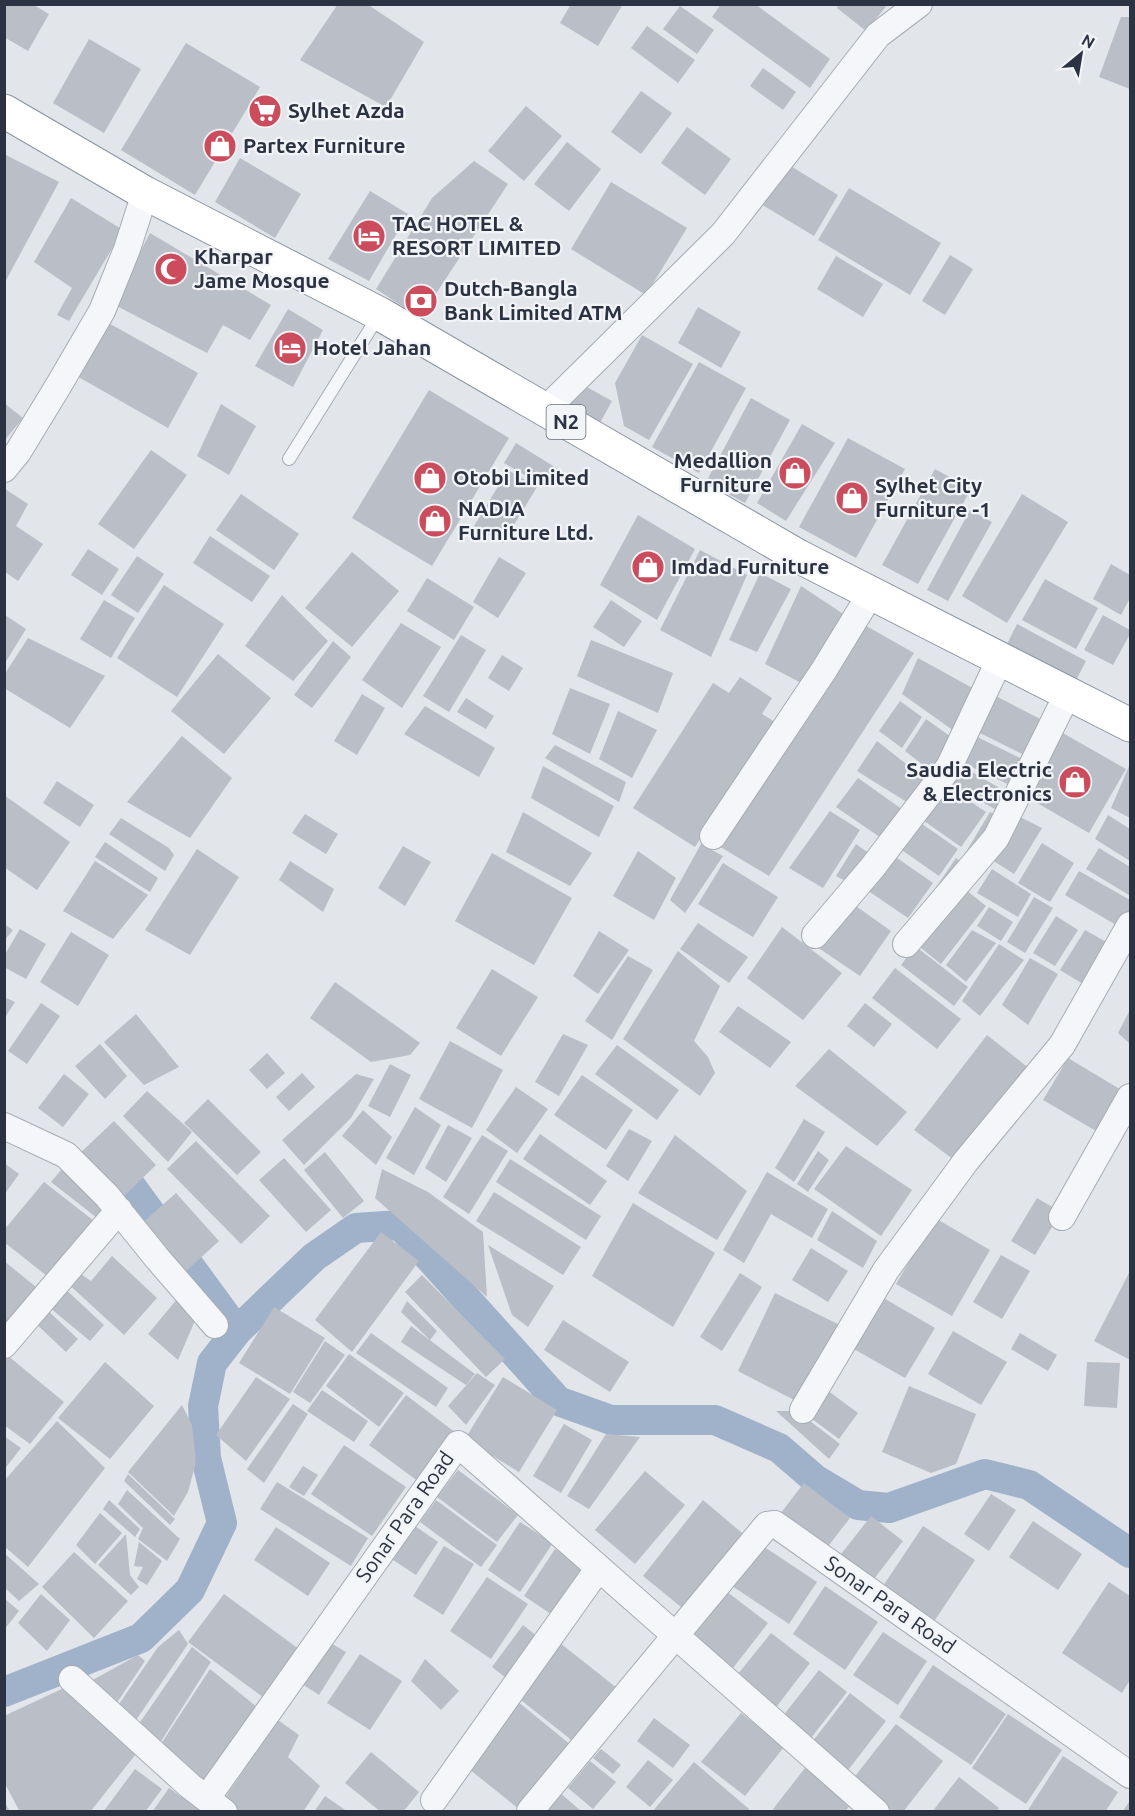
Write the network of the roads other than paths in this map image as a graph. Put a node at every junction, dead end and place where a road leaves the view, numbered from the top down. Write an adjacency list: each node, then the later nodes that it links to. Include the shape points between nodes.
1 (919, 4): 5 (street, via 878,35 723,234)
2 (4, 111): 3 (highway, N2)
3 (145, 193): 4 (highway, N2); 7 (street, via 102,310)
4 (380, 314): 5 (highway, N2); 6 (lane)
5 (545, 410): 8 (highway, N2, via 798,556)
6 (290, 459)
7 (4, 469)
8 (871, 593): 9 (highway, N2); 12 (street)
9 (1000, 659): 10 (highway, N2); 14 (street, via 949,767 872,868)
10 (1068, 693): 11 (highway, N2); 15 (street, via 996,838)
11 (1131, 725)
12 (713, 836)
13 (1131, 924): 22 (street, via 1062,1045 966,1161 886,1270)
14 (814, 935)
15 (906, 944)
16 (1131, 1097): 19 (street)
17 (4, 1126): 18 (street, via 66,1155)
18 (119, 1210): 20 (street); 21 (street)
19 (1062, 1217)
20 (215, 1325)
21 (4, 1344)
22 (803, 1410)
23 (598, 1569): 24 (street, Sonar Para Road); 27 (street); 28 (street, Sonar Para Road, via 461,1445 456,1445)
24 (675, 1636): 26 (street, Sonar Para Road, via 767,1525 775,1524); 29 (street, Sonar Para Road); 30 (street, Sonar Para Road)
25 (72, 1679): 28 (street)
26 (1131, 1775)
27 (434, 1800)
28 (215, 1805)
29 (530, 1811)
30 (876, 1812)

